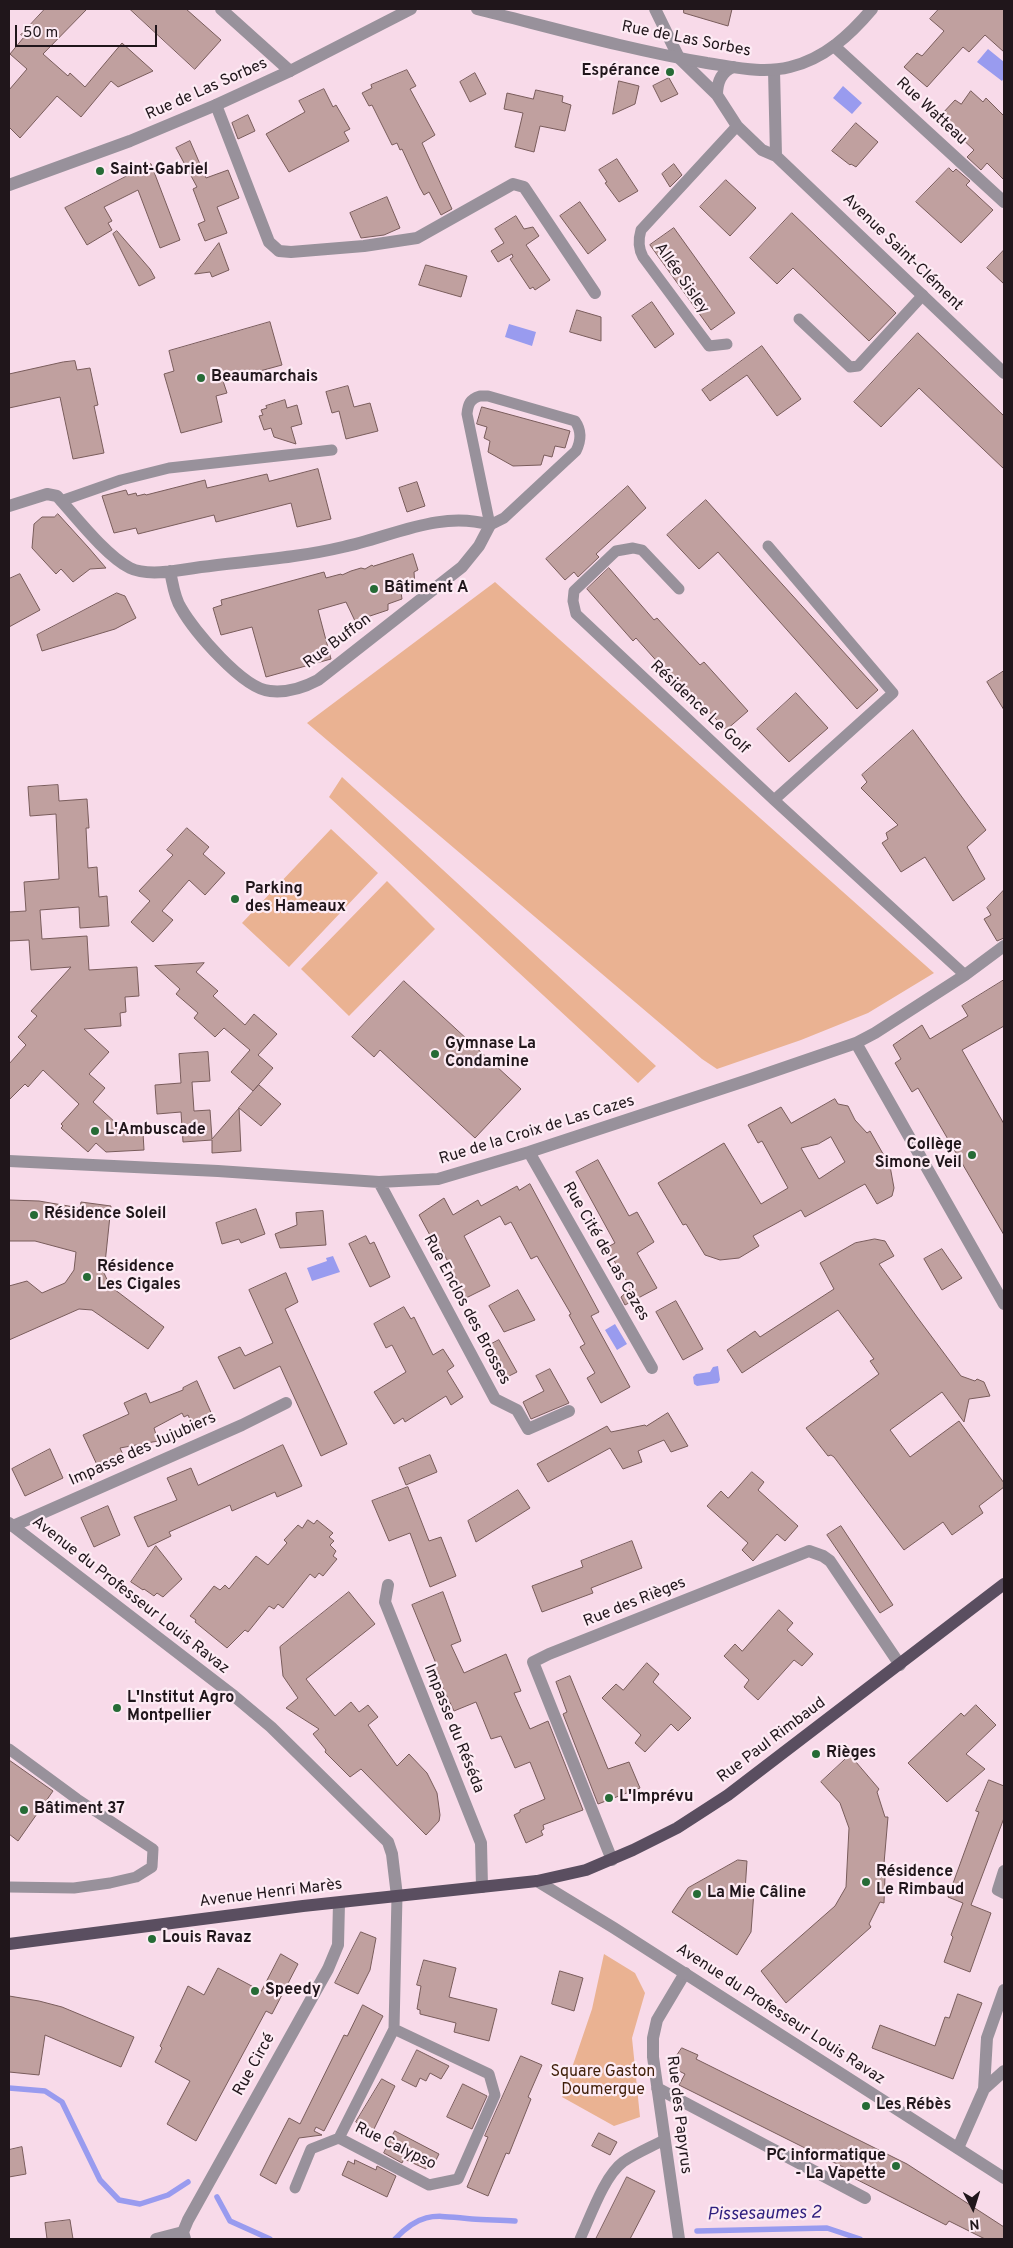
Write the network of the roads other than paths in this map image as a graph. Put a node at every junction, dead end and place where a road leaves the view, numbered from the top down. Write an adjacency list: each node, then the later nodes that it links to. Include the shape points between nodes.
1 (221, 9): 10 (street)
2 (411, 9): 10 (street, Rue de Las Sorbes)
3 (477, 9): 7 (street, Rue de Las Sorbes)
4 (654, 9): 7 (street)
5 (872, 9): 6 (street, Rue de Las Sorbes)
6 (834, 46): 9 (street, Rue de Las Sorbes, via 804,62); 16 (street, Rue Watteau)
7 (679, 58): 8 (street, Rue de Las Sorbes); 11 (street, Avenue Saint-Clément)
8 (733, 67): 9 (street, Rue de Las Sorbes); 11 (street, via 721,76)
9 (774, 70): 14 (street)
10 (290, 71): 12 (street, Rue de Las Sorbes)
11 (716, 95): 13 (street, Avenue Saint-Clément)
12 (216, 106): 15 (street, Rue de Las Sorbes); 17 (street, via 268,242 279,251 364,246 417,238 513,184 524,187)
13 (737, 126): 14 (street, Avenue Saint-Clément, via 762,150); 20 (lane, Allée Sisley, via 642,230 639,238 643,257 709,346)
14 (776, 156): 18 (street, Avenue Saint-Clément)
15 (9, 185)
16 (1004, 202)
17 (595, 293)
18 (923, 295): 19 (lane, via 858,366 850,367); 21 (street, Avenue Saint-Clément)
19 (799, 319)
20 (727, 344)
21 (1004, 373)
22 (332, 450): 23 (lane, via 169,468)
23 (61, 500): 24 (street, via 47,494); 27 (street, via 123,564 140,572)
24 (9, 506)
25 (490, 525): 25 (lane, via 467,414 473,398 488,396 575,421 580,432 576,451 504,518); 27 (street, via 478,521 436,522 343,548); 27 (street, Rue Buffon, via 462,567 318,680 287,691 268,691 256,686 214,651 181,608)
26 (768, 546): 29 (lane, via 893,693)
27 (170, 572)
28 (679, 589): 29 (lane, Résidence Le Golf, via 642,550 624,548 616,551 574,591 573,601 576,614)
29 (774, 800): 31 (lane, Résidence Le Golf)
30 (1004, 946): 31 (street, Rue de la Croix de Las Cazes)
31 (965, 975): 32 (street, Rue de la Croix de Las Cazes)
32 (856, 1043): 33 (street, Rue de la Croix de Las Cazes); 36 (street)
33 (529, 1152): 35 (street, Rue de la Croix de Las Cazes, via 438,1178); 37 (street, Rue Cité de Las Cazes)
34 (9, 1161): 35 (street, Rue de la Croix de Las Cazes)
35 (379, 1182): 39 (street, Rue Enclos des Brosses, via 495,1399 517,1410 528,1430)
36 (1004, 1304)
37 (652, 1368)
38 (286, 1403): 40 (street, Impasse des Jujubiers)
39 (570, 1411)
40 (11, 1524): 51 (street, Avenue du Professeur Louis Ravaz, via 234,1696 332,1785 388,1842)
41 (1004, 1584): 43 (main road, Rue Paul Rimbaud)
42 (388, 1586): 49 (street, Impasse du Réséda, via 385,1602 481,1842)
43 (900, 1665): 45 (main road, Rue Paul Rimbaud, via 728,1795 677,1828); 45 (street, Rue des Rièges, via 830,1561 809,1552 533,1662)
44 (9, 1749): 48 (lane, via 153,1849 152,1867 136,1878 74,1888)
45 (612, 1860): 47 (main road, Rue Paul Rimbaud)
46 (1004, 1871): 50 (street, via 998,1890)
47 (537, 1882): 49 (main road, Avenue Henri Marès); 54 (street, Avenue du Professeur Louis Ravaz)
48 (9, 1887)
49 (482, 1887): 51 (main road, Avenue Henri Marès)
50 (1004, 1892)
51 (397, 1896): 52 (main road, Avenue Henri Marès); 56 (lane, Rue Calypso)
52 (339, 1903): 53 (main road, Avenue Henri Marès); 66 (street, Rue Circé, via 338,1945 328,1969 188,2220)
53 (9, 1944)
54 (686, 1973): 58 (street, Rue des Papyrus, via 656,2020 653,2051); 62 (street, Avenue du Professeur Louis Ravaz)
55 (1004, 1990): 59 (street, via 987,2038)
56 (394, 2030): 60 (lane, Rue Calypso); 60 (lane, Rue Calypso, via 489,2074 495,2095 458,2179 429,2185)
57 (1004, 2071): 59 (street)
58 (657, 2088): 61 (street, Rue des Papyrus); 65 (street)
59 (984, 2090): 62 (street)
60 (339, 2138): 64 (lane, Rue Calypso, via 311,2149)
61 (664, 2140): 68 (lane, via 617,2168); 69 (street, Rue des Papyrus)
62 (958, 2148): 63 (street, Avenue du Professeur Louis Ravaz)
63 (1004, 2178)
64 (295, 2188)
65 (865, 2198)
66 (184, 2236): 67 (street)
67 (156, 2239)
68 (580, 2239)
69 (679, 2239)

